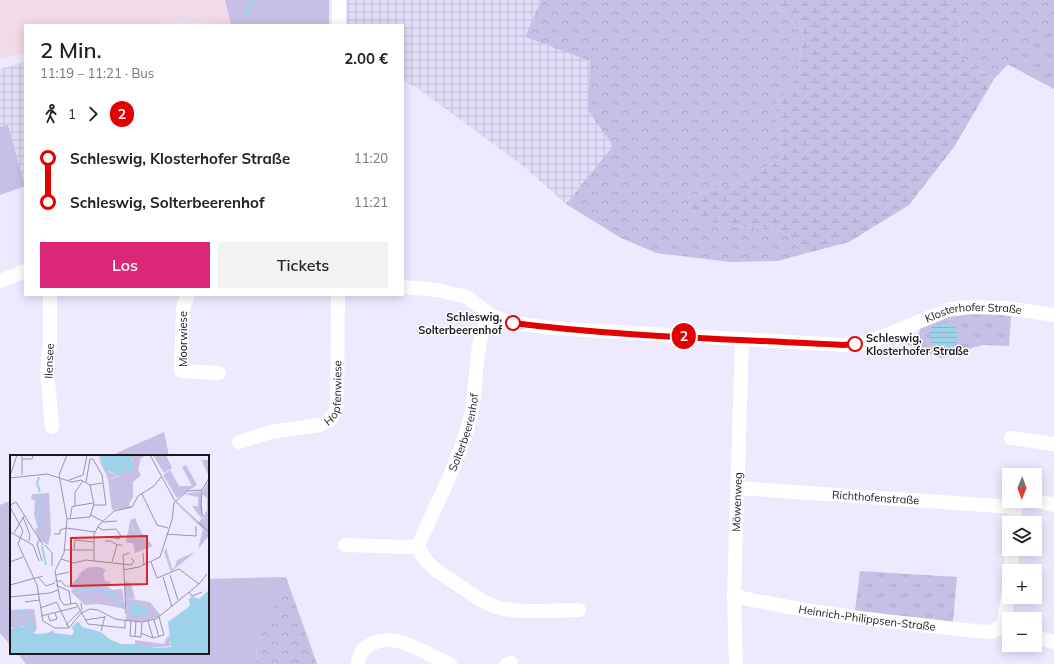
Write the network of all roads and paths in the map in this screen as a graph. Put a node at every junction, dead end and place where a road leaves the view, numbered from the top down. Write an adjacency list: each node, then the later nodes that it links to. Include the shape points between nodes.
1 (339, 0): 2 (street)
2 (339, 24)
3 (24, 271): 4 (street)
4 (0, 281)
5 (404, 287): 9 (street, Klosterhofer Straße, via 437,290 466,297)
6 (50, 296): 13 (street, Ilensee, via 48,370)
7 (188, 296): 12 (street, Moorwiese, via 183,307 181,371)
8 (338, 296): 15 (street, Hopfenwiese, via 337,406 334,415 328,422 320,425 272,432)
9 (490, 315): 11 (street, Klosterhofer Straße, via 508,322 551,328); 22 (street, Solterbeerenhof, via 480,338 476,390 464,439)
10 (1054, 315): 11 (street, Klosterhofer Straße, via 1007,308 970,307 950,309 931,315 867,343 843,345)
11 (742, 340): 17 (street, Möwenweg)
12 (219, 373)
13 (52, 427)
14 (1012, 438): 16 (street)
15 (239, 442)
16 (1054, 444)
17 (737, 488): 19 (street, Richthofenstraße); 23 (street, Möwenweg)
18 (1042, 502): 20 (street)
19 (1002, 503)
20 (1054, 505)
21 (344, 545): 22 (street)
22 (418, 546): 24 (street, via 423,557 433,568 495,607 510,610)
23 (734, 596): 25 (street, Heinrich-Philippsen-Straße, via 790,608 852,617 986,632); 32 (street, Möwenweg)
24 (579, 610)
25 (1002, 631)
26 (1042, 638): 27 (street)
27 (1054, 642)
28 (358, 664): 29 (street, via 363,650 373,643 388,639 403,642)
29 (450, 664)
30 (507, 664): 31 (street)
31 (511, 664)
32 (736, 664)

